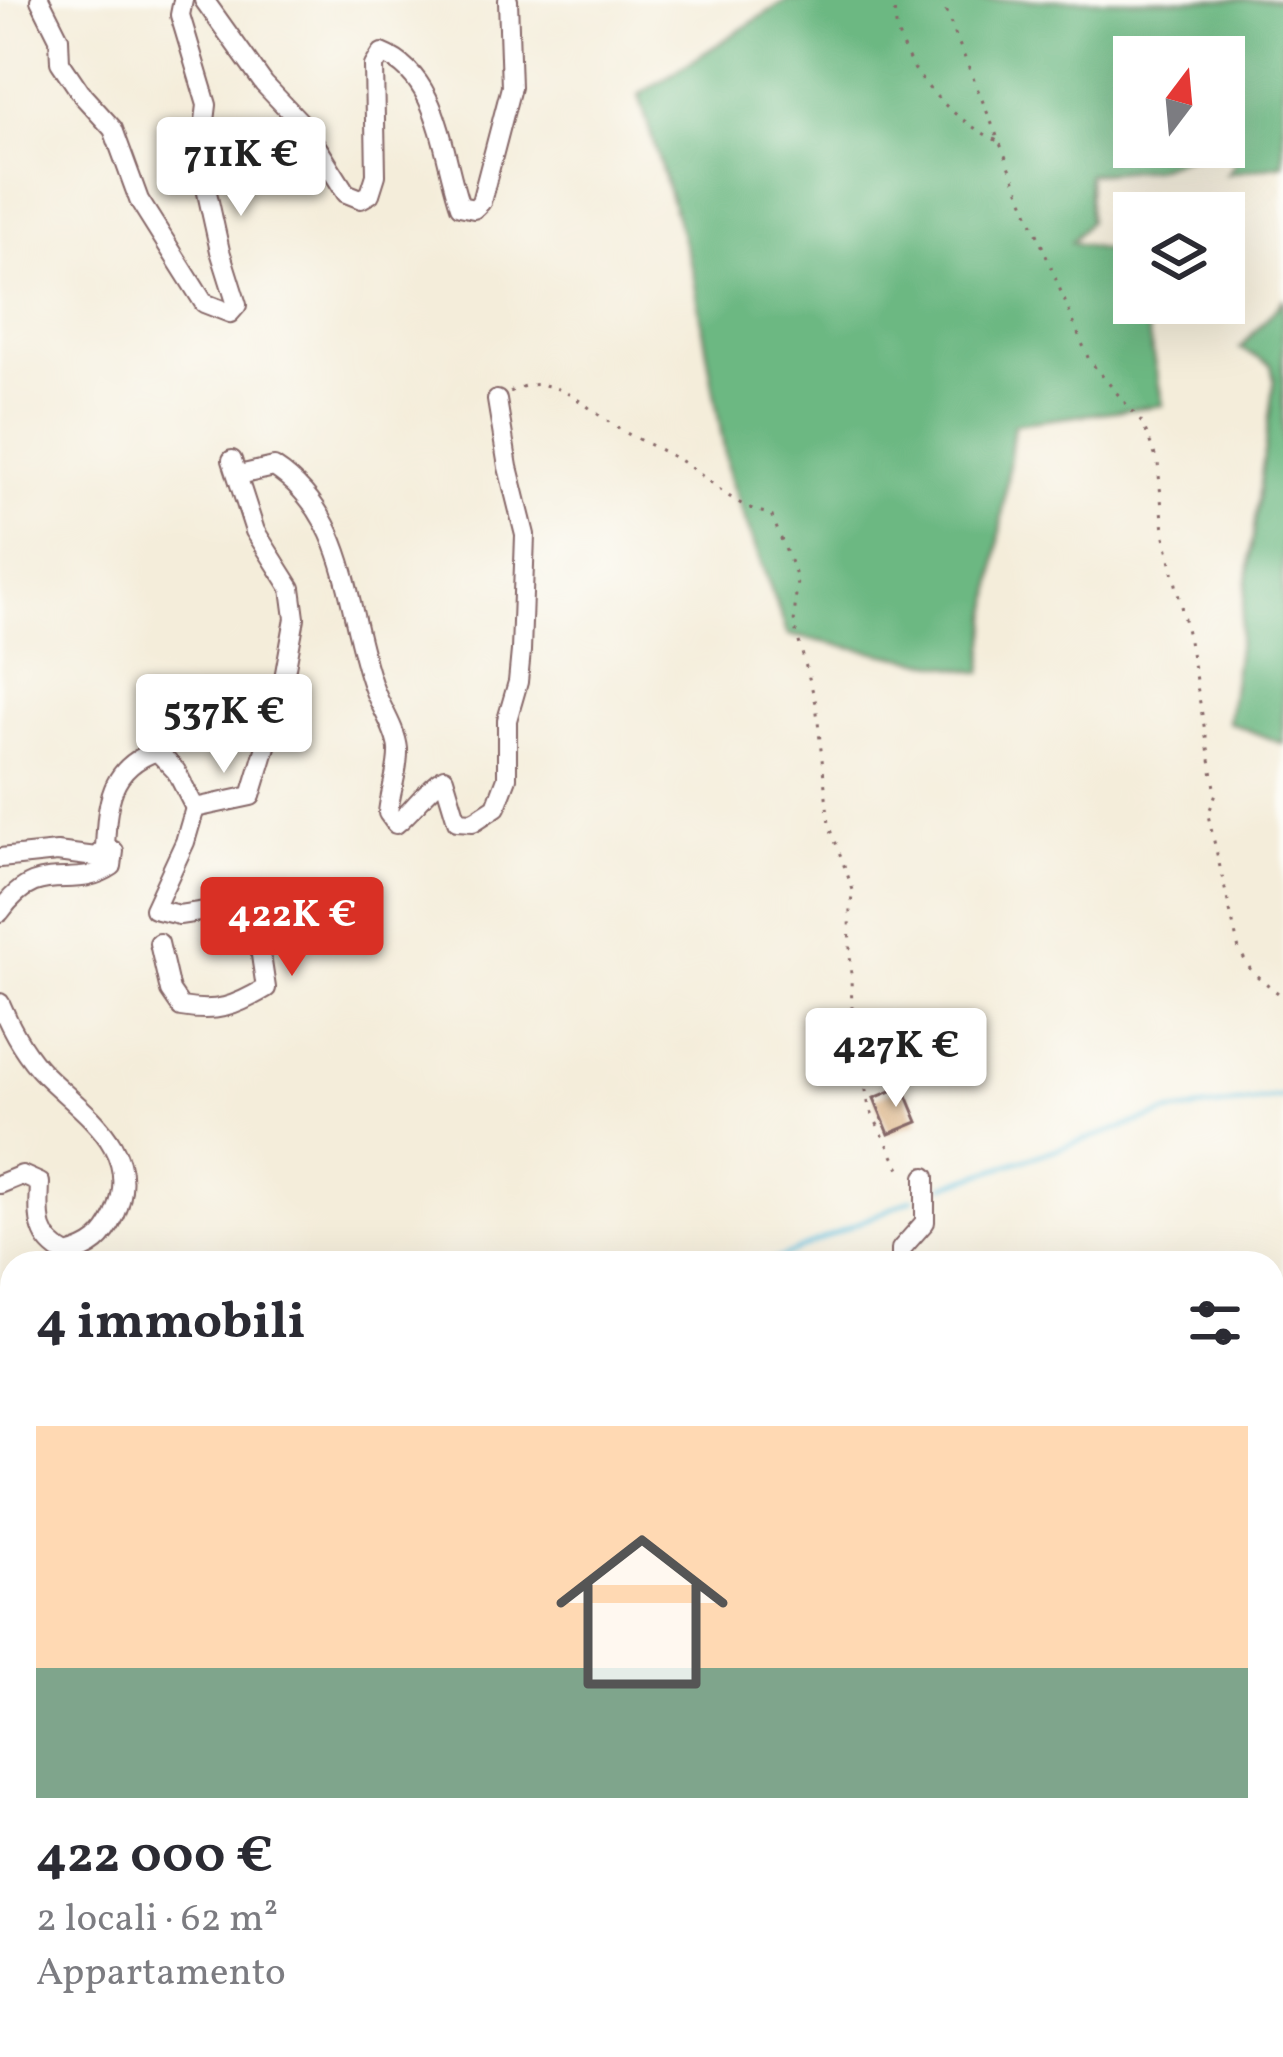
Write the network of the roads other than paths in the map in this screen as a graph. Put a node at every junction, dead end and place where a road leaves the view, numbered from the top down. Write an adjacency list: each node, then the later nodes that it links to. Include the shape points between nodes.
1 (40, 0): 2 (street, via 59,38 60,62 113,129 139,200 204,303 230,313 237,304 200,160 207,105 180,15)
2 (183, 0)
3 (204, 0): 4 (street, via 346,193 361,199 376,175 374,66 382,52 400,60 436,118 460,206 474,209 512,87)
4 (508, 0)
5 (497, 400): 6 (street, via 525,535 518,682 496,807 473,822 457,821 444,778 396,824 388,813 398,743 373,688 336,545 318,506 274,466 236,467 255,532 291,588 295,618 280,700 250,796)
6 (195, 808): 7 (street, via 157,751 138,757 116,782); 10 (street, via 154,909 179,915 246,905 255,916 266,988 210,1012 181,1007)
7 (105, 848): 8 (street, via 96,857); 9 (street, via 114,851 112,866 98,875 48,875)
8 (0, 858)
9 (0, 912)
10 (159, 943)
11 (0, 1003): 15 (street, via 43,1073 90,1112 119,1157 119,1205 100,1240)
12 (925, 1177): 16 (street, via 925,1222)
13 (0, 1184): 14 (street, via 22,1175 40,1183 38,1225)
14 (59, 1251)
15 (83, 1251)
16 (901, 1251)

